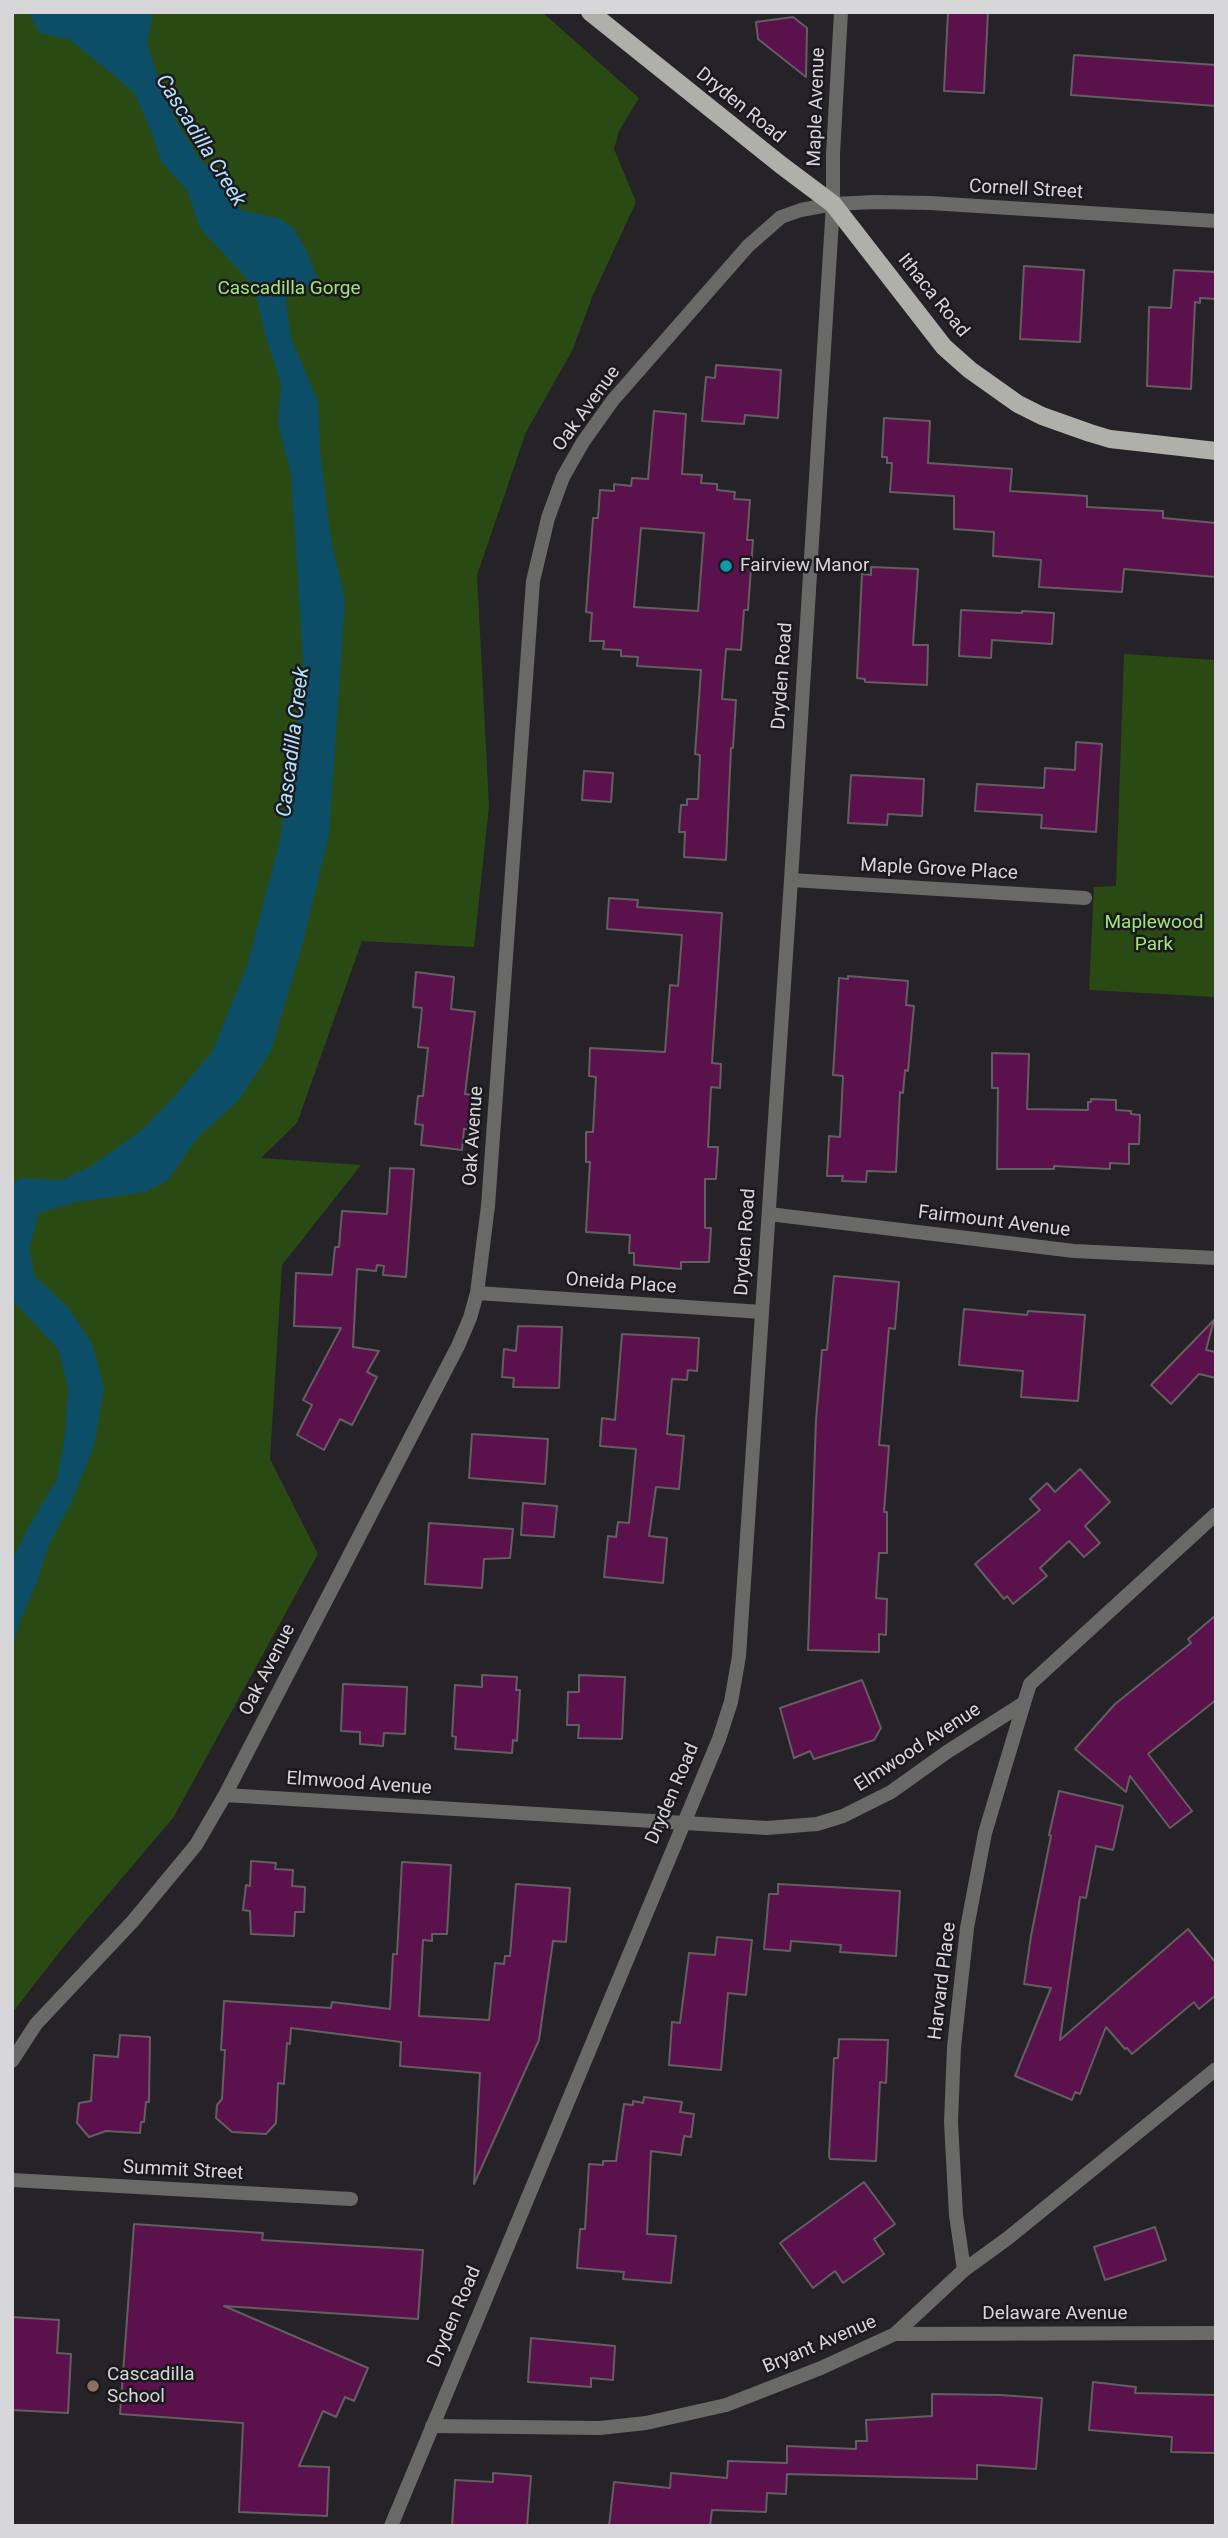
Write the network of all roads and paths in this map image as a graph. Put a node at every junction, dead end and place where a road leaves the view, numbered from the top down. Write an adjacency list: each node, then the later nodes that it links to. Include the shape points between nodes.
1 (590, 12): 3 (main road, Dryden Road)
2 (841, 12): 3 (street, Maple Avenue)
3 (834, 204): 4 (street, Cornell Street, via 930,203); 5 (main road, Ithaca Road, via 944,347 1018,404 1110,439); 6 (street, Dryden Road); 10 (street, Oak Avenue, via 781,217 748,246 613,400 583,442 548,518 533,581 488,1206)
4 (1216, 221)
5 (1216, 451)
6 (791, 880): 7 (street, Maple Grove Place); 8 (street, Dryden Road)
7 (1085, 898)
8 (769, 1214): 9 (street, Fairmount Avenue, via 1074,1251); 11 (street, Dryden Road)
9 (1216, 1258)
10 (477, 1293): 11 (street, Oneida Place); 14 (street, Oak Avenue, via 458,1346)
11 (762, 1312): 15 (street, Dryden Road, via 739,1656 723,1727)
12 (1216, 1514): 13 (street, Elmwood Avenue, via 1030,1684)
13 (1024, 1703): 15 (street, Elmwood Avenue, via 891,1791 843,1816 778,1828); 20 (street, Harvard Place, via 985,1833 967,1928 954,2047 951,2122)
14 (225, 1796): 15 (street, Elmwood Avenue); 16 (street, Oak Avenue, via 196,1845 133,1921 36,2024)
15 (683, 1823): 23 (street, Dryden Road)
16 (12, 2061)
17 (1216, 2069): 20 (street, Bryant Avenue)
18 (12, 2180): 19 (street, Summit Street)
19 (351, 2199)
20 (964, 2270): 22 (street, Bryant Avenue)
21 (1216, 2333): 22 (street, Delaware Avenue)
22 (895, 2334): 23 (street, Bryant Avenue, via 726,2405 646,2423 600,2428)
23 (432, 2426): 24 (street, Dryden Road)
24 (390, 2526)

